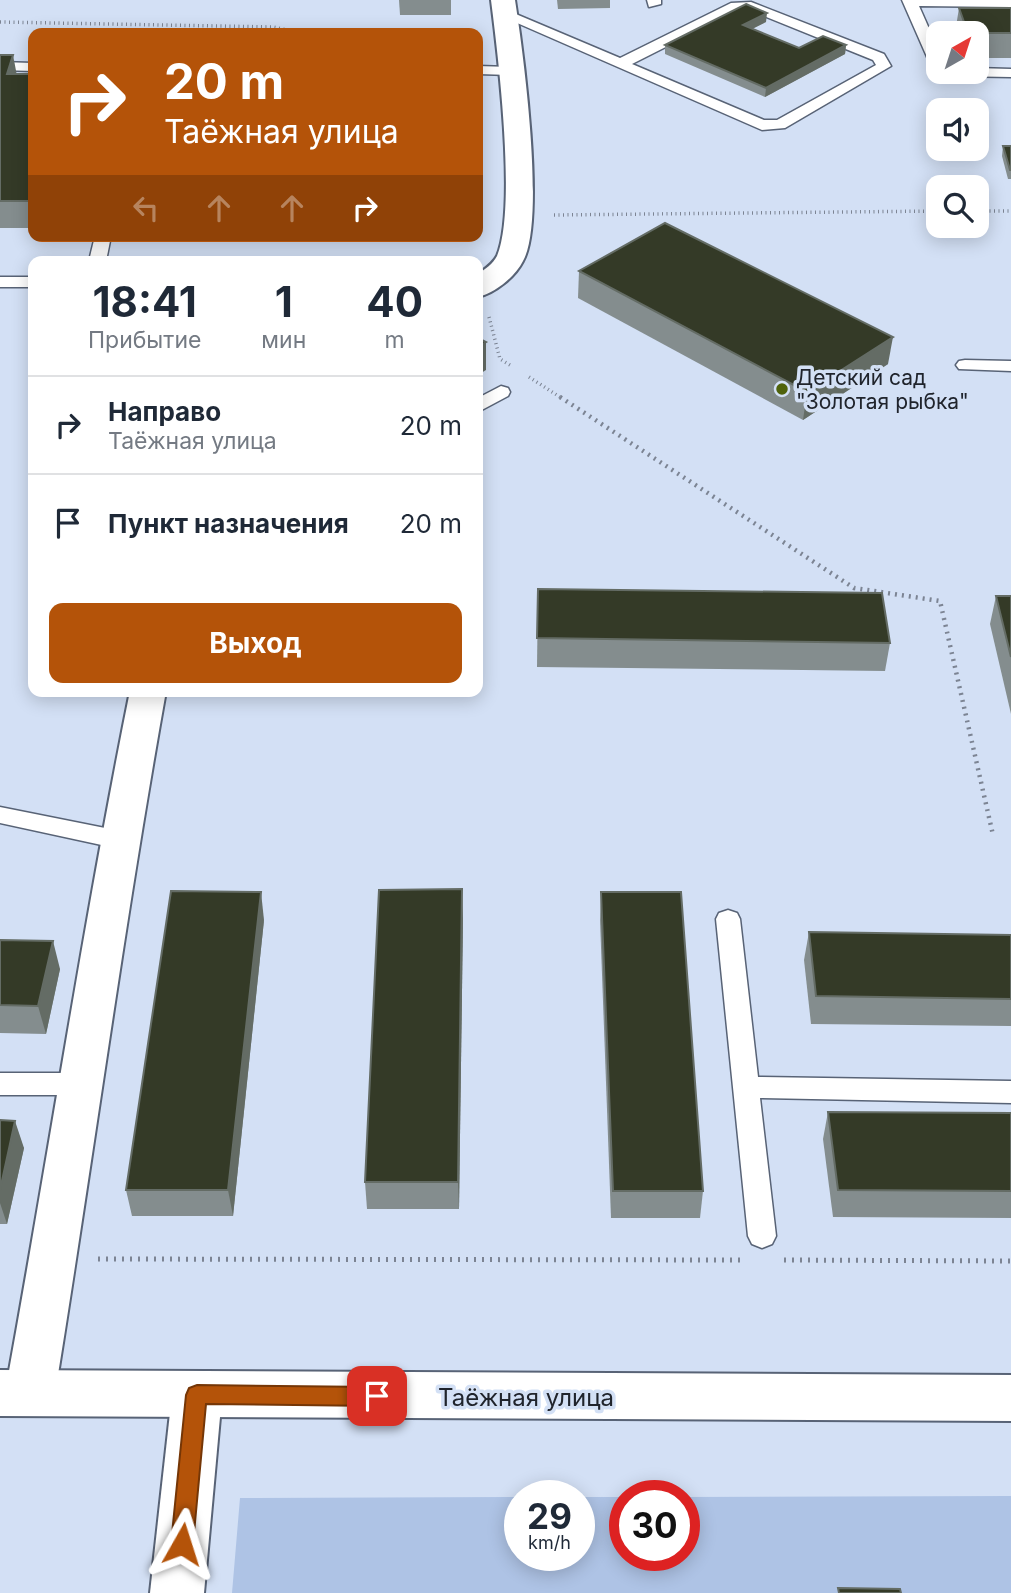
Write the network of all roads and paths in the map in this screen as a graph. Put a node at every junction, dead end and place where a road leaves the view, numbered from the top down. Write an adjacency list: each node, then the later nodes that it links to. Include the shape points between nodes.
1 (910, 1): 2 (lane); 6 (lane)
2 (1011, 3)
3 (504, 7): 7 (lane); 11 (street)
4 (0, 22): 5 (path)
5 (278, 28)
6 (926, 38)
7 (620, 64): 7 (lane, via 762,125 780,125 884,66 879,57 751,6 736,6)
8 (0, 66): 9 (lane)
9 (28, 67)
10 (483, 70): 11 (lane)
11 (512, 71): 17 (street)
12 (989, 73): 13 (lane)
13 (1011, 73)
14 (926, 211): 17 (path)
15 (989, 211): 16 (path)
16 (1011, 211)
17 (519, 215): 20 (street, via 510,260)
18 (0, 282): 19 (lane)
19 (28, 282)
20 (483, 284)
21 (483, 301): 23 (path, via 500,359)
22 (965, 365): 24 (lane)
23 (512, 366)
24 (1011, 366)
25 (523, 373): 30 (path, via 854,588 940,601)
26 (501, 392): 27 (lane)
27 (483, 403)
28 (147, 697): 31 (street)
29 (0, 815): 31 (lane)
30 (993, 835)
31 (120, 840): 34 (street)
32 (728, 919): 35 (lane)
33 (0, 1084): 34 (lane)
34 (83, 1084): 38 (street)
35 (746, 1087): 36 (lane); 37 (lane)
36 (1011, 1092)
37 (762, 1236)
38 (52, 1259): 39 (path); 42 (street)
39 (746, 1260)
40 (774, 1260): 41 (path)
41 (1011, 1261)
42 (15, 1393): 43 (street, Таёжная улица)
43 (197, 1395): 44 (street, Таёжная улица); 45 (street)
44 (1011, 1398)
45 (177, 1593)

